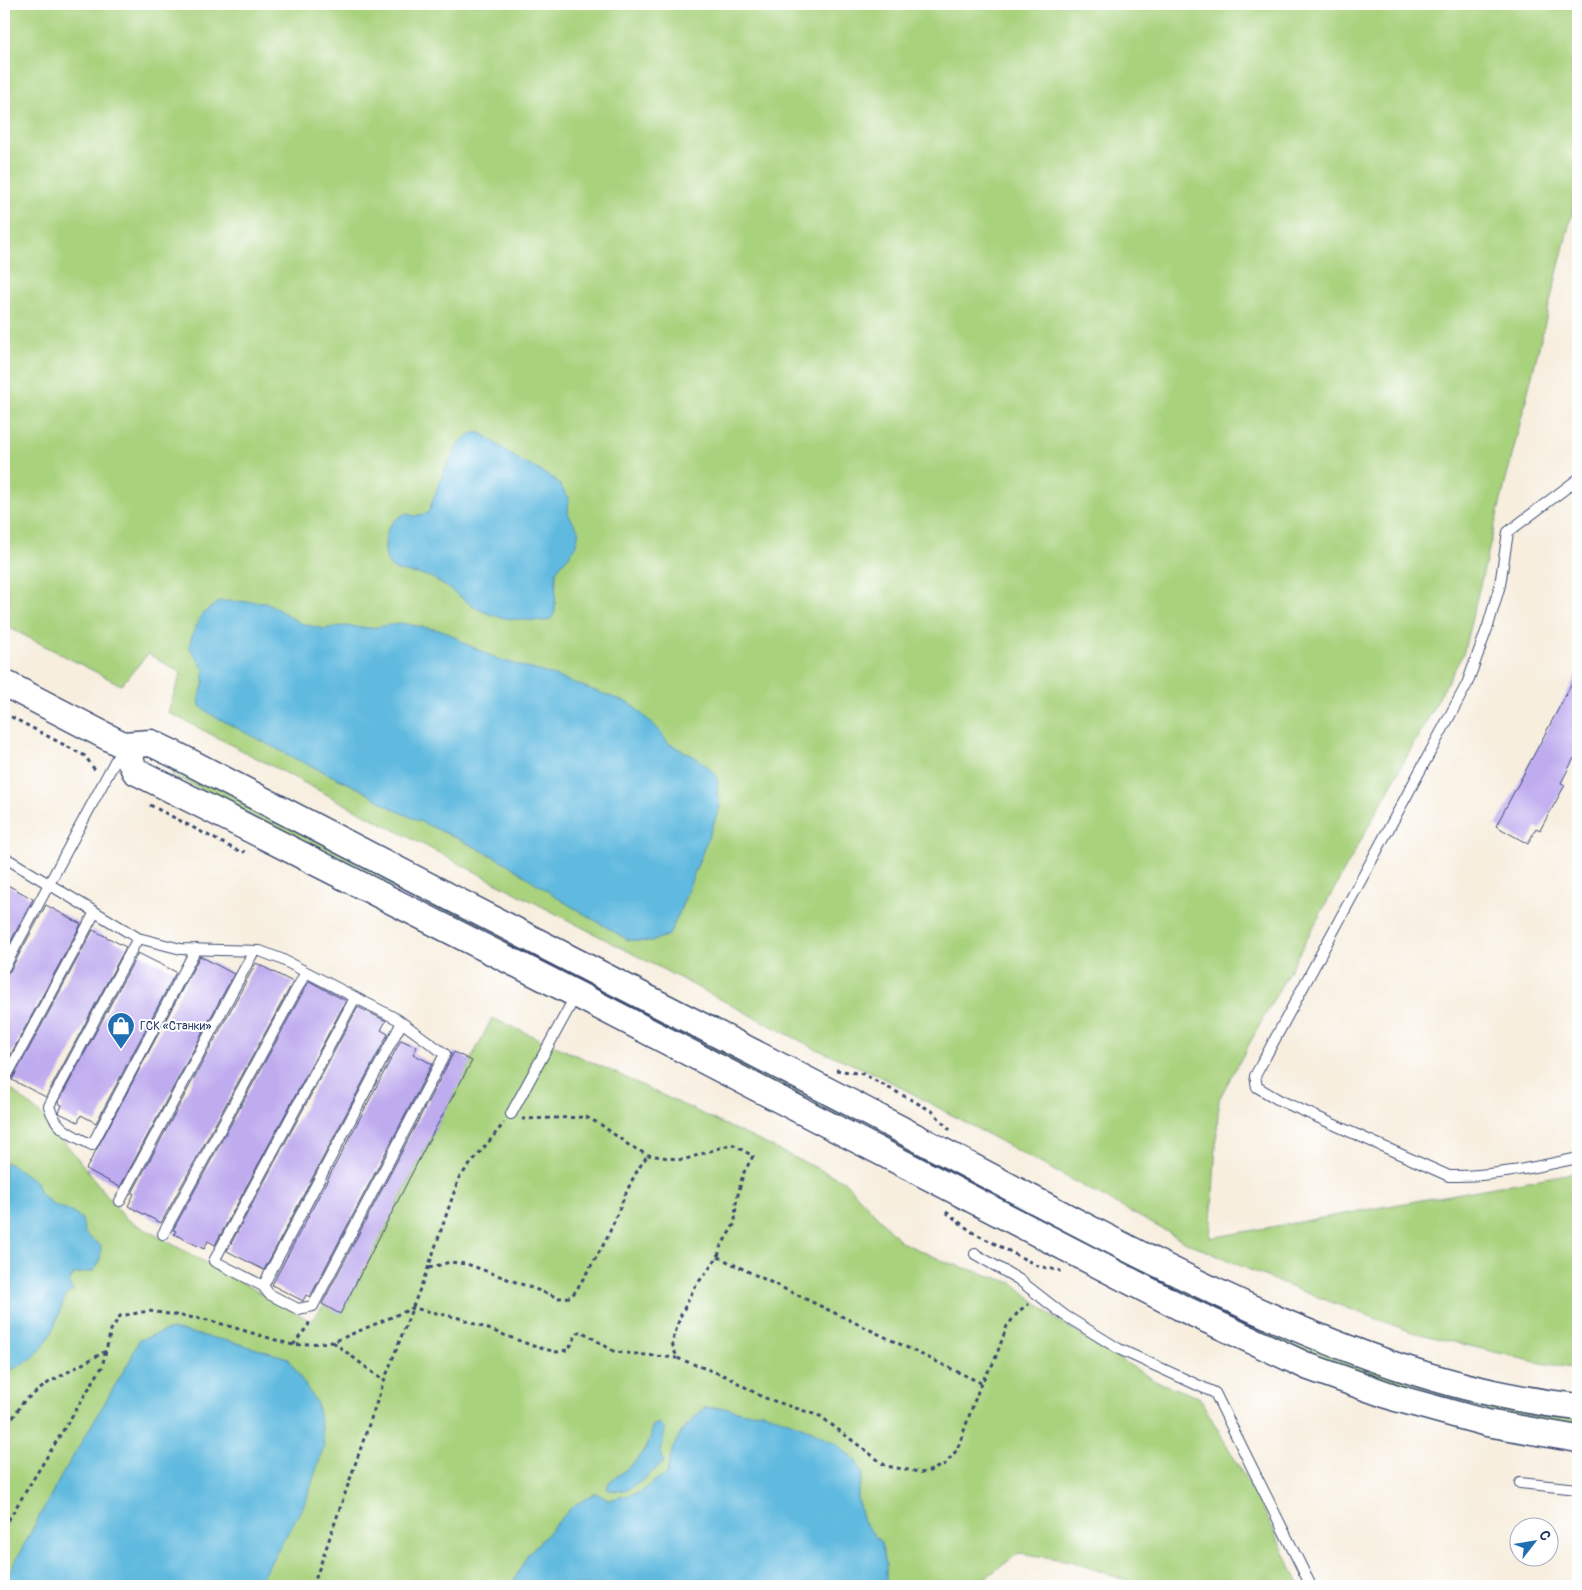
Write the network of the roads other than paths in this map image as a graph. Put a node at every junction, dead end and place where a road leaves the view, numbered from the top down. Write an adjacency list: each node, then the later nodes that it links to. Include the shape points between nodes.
1 (1578, 479): 17 (lane, via 1508,532 1500,585 1467,684 1255,1076 1257,1086 1280,1100 1449,1176 1469,1177)
2 (4, 683): 3 (street)
3 (123, 745): 5 (lane); 12 (street, via 135,770); 22 (street, via 150,743 176,755 1150,1260 1268,1316 1403,1368 1470,1388 1537,1403)
4 (4, 857): 5 (lane)
5 (49, 884): 6 (lane); 10 (lane)
6 (95, 912): 7 (lane); 15 (lane)
7 (138, 938): 8 (lane); 8 (lane, via 49,1106 53,1119 67,1132 92,1145)
8 (196, 950): 9 (lane)
9 (254, 951): 11 (lane, via 281,959); 18 (lane)
10 (4, 968)
11 (306, 972): 13 (lane); 19 (lane)
12 (576, 994): 16 (lane); 23 (street, via 1180,1307 1309,1367 1396,1398 1487,1423)
13 (355, 998): 14 (lane); 21 (lane, via 214,1260)
14 (401, 1024): 21 (lane); 21 (lane, via 445,1054 313,1306 298,1309 269,1294)
15 (6, 1077)
16 (511, 1114)
17 (1578, 1158)
18 (120, 1201)
19 (163, 1234)
20 (975, 1254): 26 (lane, via 1018,1279 1064,1315 1118,1349 1215,1393)
21 (263, 1286)
22 (1578, 1407)
23 (1578, 1439)
24 (1520, 1483): 25 (lane)
25 (1578, 1490)
26 (1311, 1586)

